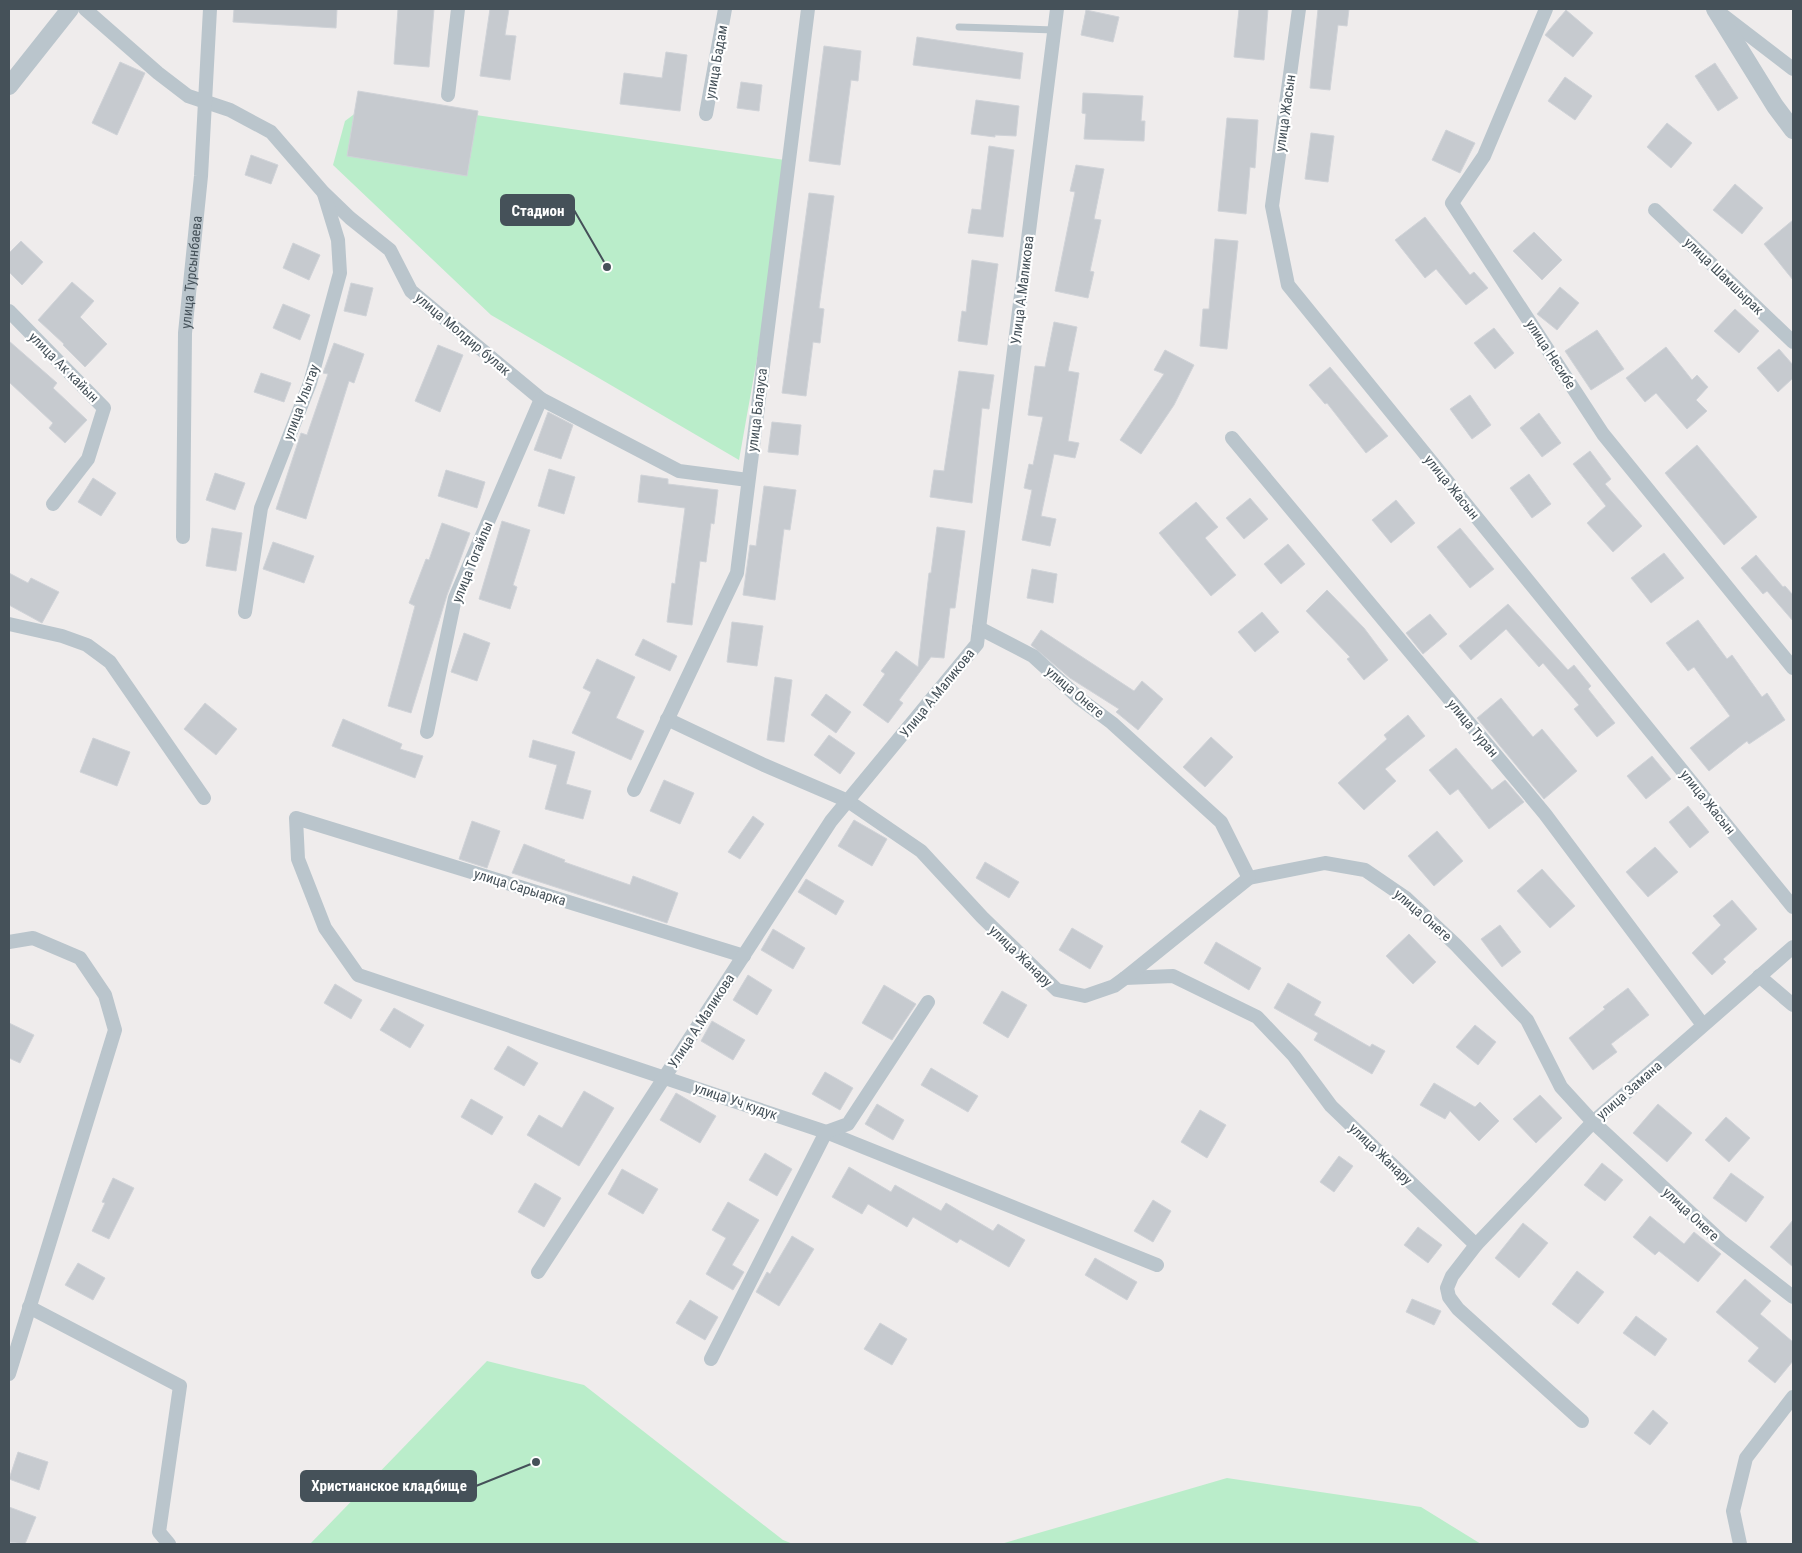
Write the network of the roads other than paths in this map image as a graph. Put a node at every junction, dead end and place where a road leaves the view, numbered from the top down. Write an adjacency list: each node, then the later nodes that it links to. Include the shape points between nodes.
1 (70, 9): 14 (street)
2 (85, 9): 16 (street, улица Молдир булак, via 158,73 188,96)
3 (210, 9): 16 (street, улица Турсынбаева)
4 (458, 9): 15 (street)
5 (726, 9): 17 (street, улица Бадам)
6 (808, 9): 25 (street, улица Балауса)
7 (1057, 9): 12 (street, Улица А.Маликова)
8 (1299, 9): 39 (street, улица Жасын, via 1272,206 1288,286)
9 (1546, 9): 31 (street, улица Несибе, via 1484,156 1452,203 1603,434)
10 (1715, 9): 13 (street); 18 (street)
11 (959, 27): 12 (lane)
12 (1055, 30): 30 (street, Улица А.Маликова)
13 (1793, 69)
14 (9, 86)
15 (448, 95)
16 (206, 102): 19 (street, улица Молдир булак, via 230,110 271,132); 27 (street, улица Турсынбаева, via 185,333)
17 (706, 114)
18 (1793, 130)
19 (323, 192): 23 (street, улица Молдир булак, via 390,250 411,291); 28 (street, улица Улытау, via 338,240 340,273 310,382 261,508)
20 (1655, 210): 22 (street, улица Шамшырак)
21 (9, 311): 26 (street, улица Ак кайын, via 104,408 88,459)
22 (1793, 342)
23 (541, 399): 25 (street, улица Молдир булак, via 679,471); 33 (street, улица Тогайлы, via 455,598)
24 (1232, 438): 47 (street, улица Туран, via 1544,814)
25 (748, 480): 32 (street, улица Балауса, via 736,572)
26 (53, 504)
27 (183, 537)
28 (245, 612)
29 (9, 624): 35 (street, via 87,645 110,662)
30 (979, 628): 36 (street, Улица А.Маликова, via 977,644); 38 (street, улица Онеге, via 1033,656 1221,822)
31 (1793, 668)
32 (668, 719): 34 (street, улица Балауса); 36 (street, улица Жанару, via 764,766)
33 (426, 732)
34 (634, 790)
35 (204, 798)
36 (848, 801): 42 (street, Улица А.Маликова, via 831,821); 44 (street, улица Жанару, via 921,851 982,917 1057,990 1085,996 1114,986)
37 (296, 818): 42 (street, улица Сарыарка); 48 (street, улица Уч кудук, via 298,859 325,928 358,974)
38 (1249, 878): 44 (street); 49 (street, улица Онеге, via 1324,863 1365,870 1406,898 1528,1020 1561,1087)
39 (1793, 907)
40 (9, 942): 55 (street, via 32,938 80,958 106,996 115,1030)
41 (1793, 947): 43 (street, улица Замана)
42 (744, 956): 48 (street, Улица А.Маликова)
43 (1760, 976): 46 (street); 47 (street, улица Замана)
44 (1125, 978): 51 (street, улица Жанару, via 1173,976 1257,1017 1294,1056 1331,1106)
45 (928, 1002): 50 (street, via 848,1124)
46 (1793, 1005)
47 (1703, 1025): 49 (street, улица Замана)
48 (665, 1077): 50 (street, улица Уч кудук); 53 (street, Улица А.Маликова)
49 (1592, 1122): 51 (street, улица Замана); 54 (street, улица Онеге, via 1721,1241)
50 (826, 1132): 52 (street, улица Уч кудук); 56 (street)
51 (1476, 1245): 59 (street, улица Замана, via 1452,1276 1447,1288 1449,1297 1458,1309)
52 (1157, 1265)
53 (538, 1272)
54 (1793, 1297)
55 (30, 1307): 57 (street); 60 (street, via 180,1386 159,1532)
56 (711, 1359)
57 (9, 1374)
58 (1793, 1397): 61 (street, via 1746,1458 1733,1511)
59 (1582, 1421)
60 (169, 1544)
61 (1740, 1544)

